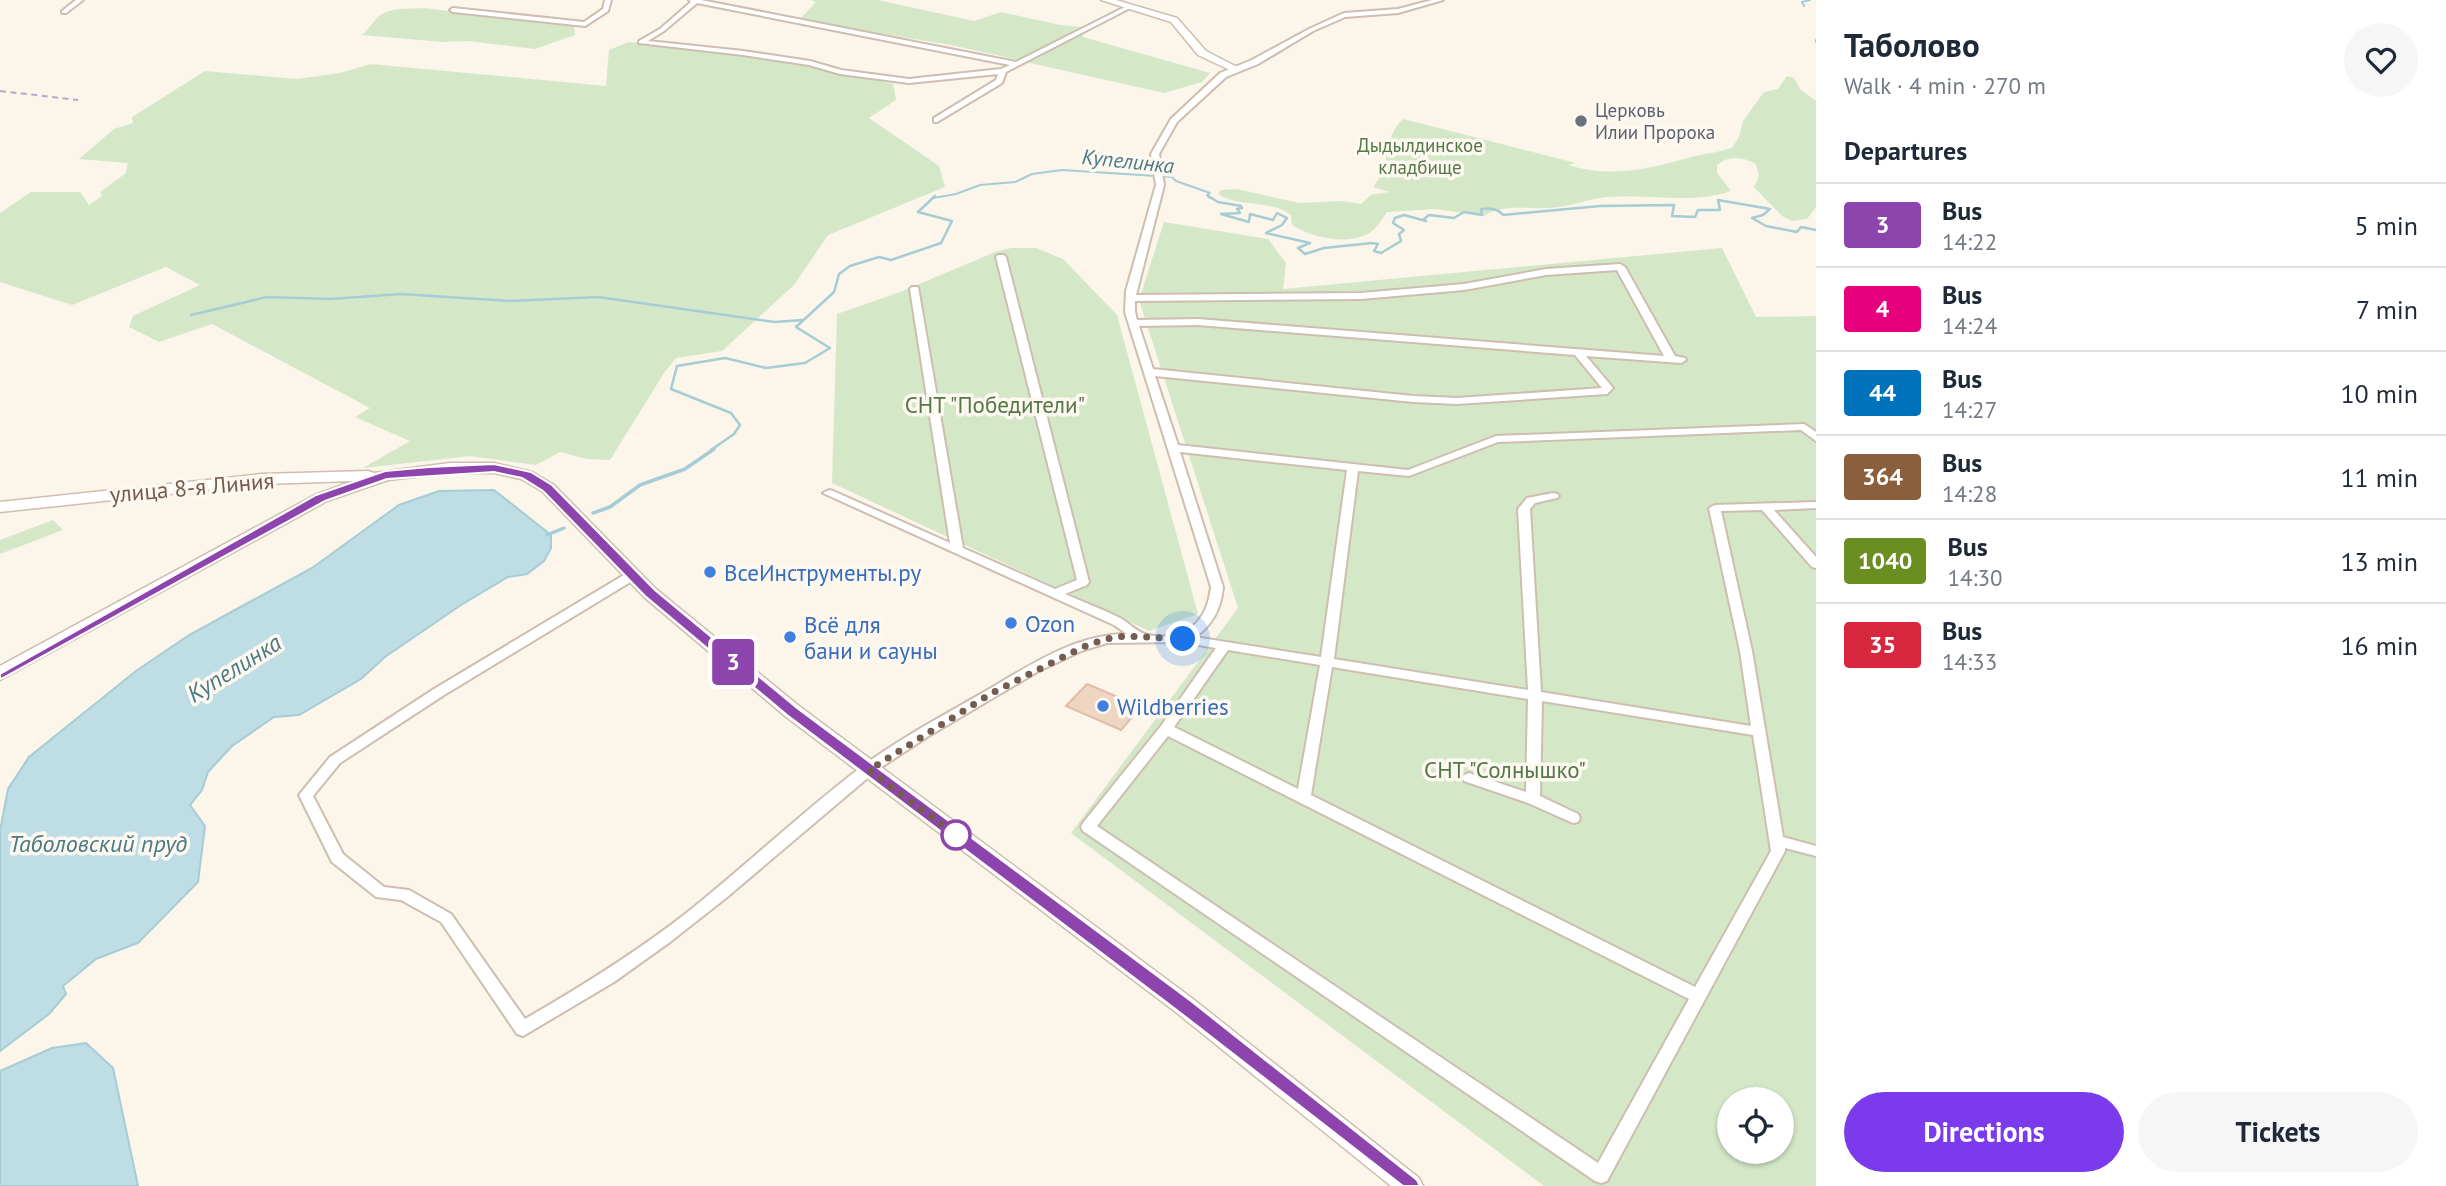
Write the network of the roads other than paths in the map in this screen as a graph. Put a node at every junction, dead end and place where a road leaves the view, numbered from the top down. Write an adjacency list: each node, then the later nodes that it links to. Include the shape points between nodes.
1 (80, 0): 8 (street)
2 (608, 0): 7 (street, via 606,9 585,24)
3 (1106, 0): 6 (main road)
4 (1440, 0): 10 (street, via 1398,11 1344,15)
5 (694, 1): 9 (street); 11 (street, via 641,42 757,55 909,81)
6 (1129, 7): 9 (street); 10 (main road, via 1174,20 1202,53)
7 (453, 10)
8 (64, 12)
9 (1017, 64): 11 (street)
10 (1236, 69): 15 (street, via 1212,84 1174,121 1155,154 1159,176)
11 (1003, 71): 12 (street, via 999,81)
12 (937, 120)
13 (1001, 257): 31 (street, via 1083,582)
14 (915, 289): 28 (street)
15 (1130, 298): 16 (street); 17 (street, via 1361,296 1620,267 1676,359)
16 (1134, 323): 17 (street, via 1198,323); 18 (street)
17 (1577, 351): 18 (street, via 1608,388 1603,392 1457,401)
18 (1149, 372): 20 (street)
19 (1816, 438): 21 (street, via 1804,427 1496,439 1409,473)
20 (1173, 447): 21 (street); 33 (street, via 1217,587 1208,621)
21 (1353, 467): 35 (street)
22 (385, 475): 26 (main road, улица 8-я Линия, via 262,480); 30 (main road, via 494,468 526,475 548,488); 36 (main road, via 321,498)
23 (830, 493): 28 (street)
24 (1553, 496): 37 (street, via 1531,500 1524,509)
25 (1816, 505): 27 (street)
26 (0, 507)
27 (1765, 507): 29 (street); 39 (street, via 1715,508)
28 (957, 550): 31 (street)
29 (1816, 564)
30 (633, 575): 40 (main road, via 792,711); 40 (street, via 335,760 306,795 337,858 381,893 404,894 446,918 523,1029 635,959)
31 (1054, 594): 32 (street)
32 (1139, 636): 33 (street); 40 (street, via 1105,639 1048,663)
33 (1183, 639): 34 (street)
34 (1224, 646): 35 (street); 38 (street)
35 (1327, 661): 37 (street); 42 (street)
36 (3, 672)
37 (1535, 697): 39 (street); 43 (street)
38 (1166, 729): 42 (street); 48 (street, via 1088,827)
39 (1760, 732): 45 (street)
40 (869, 770): 49 (main road, via 1185,1006)
41 (1469, 778): 43 (street)
42 (1303, 798): 47 (street)
43 (1532, 799): 44 (street)
44 (1573, 818)
45 (1776, 840): 46 (street); 47 (street, via 1778,851)
46 (1816, 851)
47 (1698, 996): 48 (street)
48 (1599, 1181)
49 (1410, 1186)

